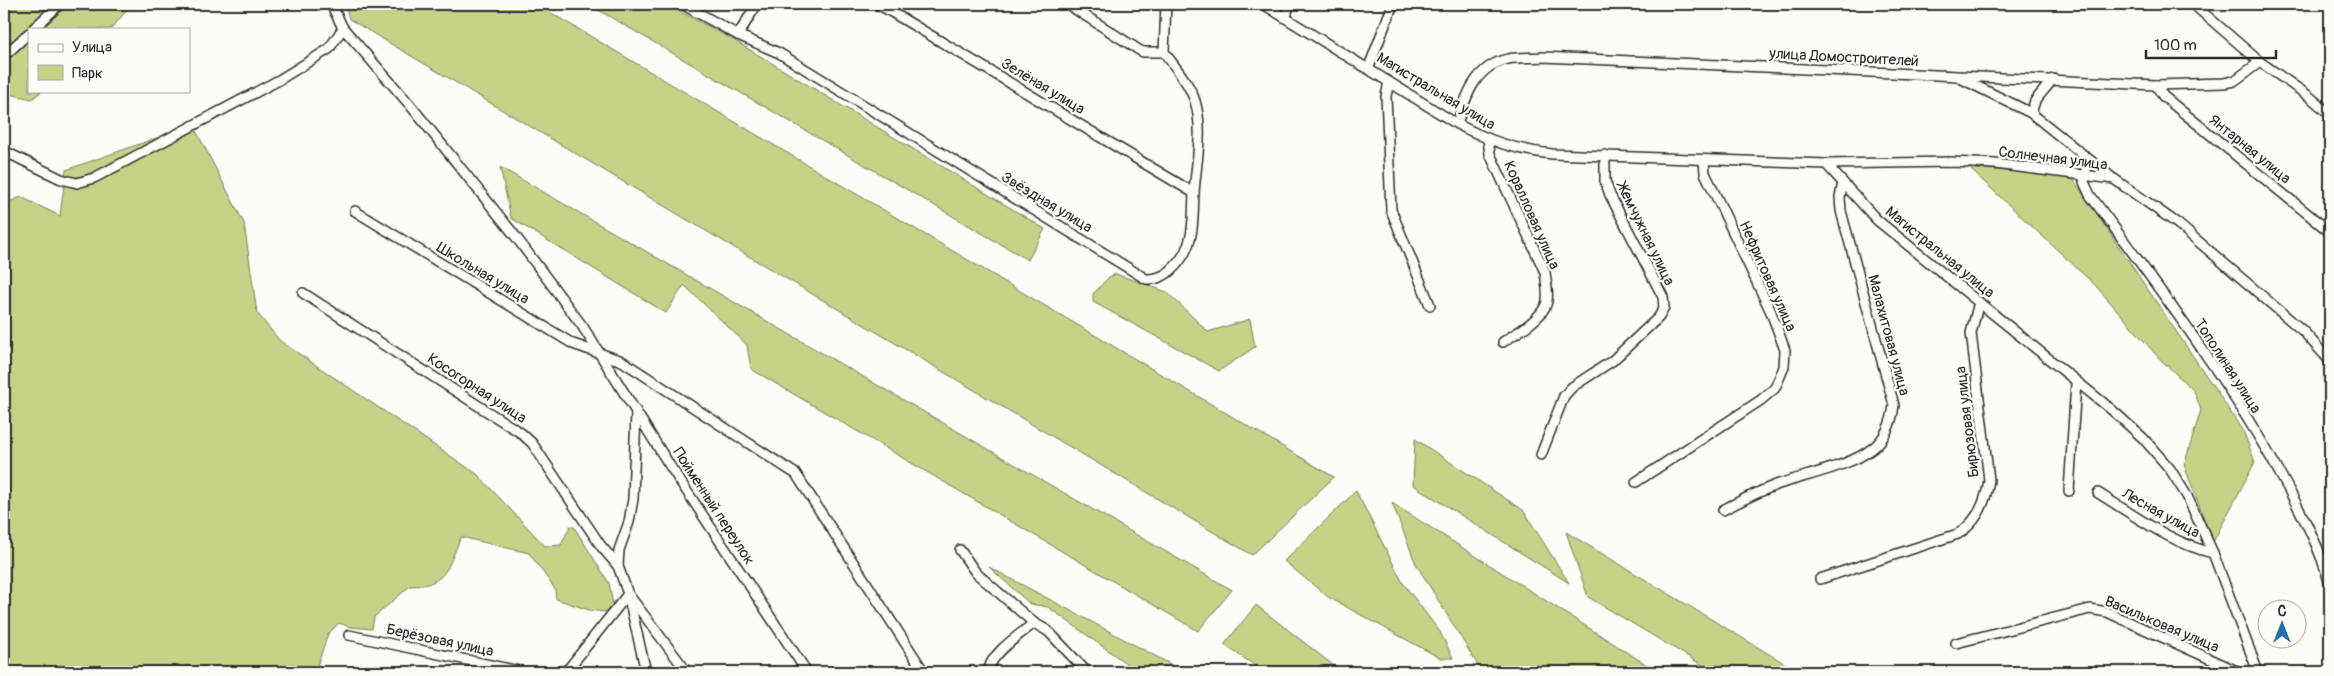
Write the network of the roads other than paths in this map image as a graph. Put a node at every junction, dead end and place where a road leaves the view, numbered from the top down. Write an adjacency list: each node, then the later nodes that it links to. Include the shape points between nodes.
1 (60, 4): 13 (street)
2 (331, 4): 14 (street, Пойменный переулок)
3 (682, 4): 16 (street, Звёздная улица)
4 (757, 4): 16 (street)
5 (878, 4): 37 (street, Зелёная улица)
6 (1067, 4): 17 (street, via 1143,52)
7 (1166, 4): 17 (street)
8 (1263, 4): 12 (street, Магистральная улица)
9 (1289, 4): 12 (street)
10 (1393, 4): 20 (street)
11 (2193, 4): 19 (street)
12 (1286, 18): 20 (street, Магистральная улица)
13 (34, 28)
14 (343, 28): 29 (street, via 328,49 279,80 94,178 77,183 61,179); 44 (street, Пойменный переулок, via 516,236)
15 (28, 34): 18 (street)
16 (738, 34): 37 (street, Звёздная улица, via 779,54 1146,279 1162,278 1178,263 1191,236)
17 (1164, 52): 37 (street, Звёздная улица, via 1188,84 1195,102 1199,154)
18 (4, 56)
19 (2260, 62): 24 (street, улица Домостроителей, via 2234,81); 26 (street)
20 (1369, 67): 23 (street, Магистральная улица)
21 (1955, 76): 22 (street, улица Домостроителей); 25 (street); 27 (street, улица Домостроителей, via 1543,57 1507,59 1475,79)
22 (2053, 80): 24 (street, улица Домостроителей); 25 (street, via 2035,101)
23 (1389, 82): 27 (street, Магистральная улица); 42 (street, via 1386,96 1391,210)
24 (2156, 85): 39 (street, Янтарная улица, via 2164,96)
25 (2031, 114): 32 (street)
26 (2330, 114)
27 (1457, 124): 28 (street, Магистральная улица)
28 (1488, 140): 30 (street, Магистральная улица, via 1518,150); 43 (street, Коралловая улица, via 1490,154 1545,272 1548,292 1546,307)
29 (4, 151)
30 (1605, 155): 31 (street, Магистральная улица); 48 (street, Жемчужная улица, via 1605,181 1610,195 1663,297 1664,307 1659,318 1612,361 1572,386 1564,396)
31 (1704, 160): 33 (street, Магистральная улица); 49 (street, Нефритовая улица, via 1705,173 1771,312 1785,350 1784,367 1775,388 1761,400)
32 (2088, 160): 34 (street); 35 (street)
33 (1826, 164): 34 (street, Солнечная улица, via 1951,162); 36 (street, Магистральная улица)
34 (2085, 174): 35 (street, Солнечная улица); 57 (street, Тополиная улица, via 2084,182 2090,195 2183,322 2264,444 2304,518)
35 (2114, 179): 45 (street, Солнечная улица, via 2194,237 2303,331)
36 (1843, 183): 41 (street, Магистральная улица, via 1877,220); 52 (street, Малахитовая улица, via 1841,211 1894,405 1892,420 1872,449 1751,495)
37 (1194, 193)
38 (355, 211): 44 (street, Школьная улица, via 573,344)
39 (2330, 232)
40 (303, 294): 55 (street, Косогорная улица, via 521,433 532,443)
41 (1979, 302): 46 (street, Магистральная улица); 56 (street, Бирюзовая улица, via 1971,333 1989,480 1977,517 1971,526 1958,534)
42 (1430, 306)
43 (1503, 342)
44 (599, 354): 47 (street, Пойменный переулок); 68 (street, Школьная улица, via 622,361 796,474)
45 (2330, 361)
46 (2076, 383): 50 (street); 54 (street, Магистральная улица, via 2112,410 2170,469 2187,496)
47 (636, 411): 55 (street, via 633,499 619,550); 67 (street, Пойменный переулок)
48 (1541, 455)
49 (1636, 482)
50 (2069, 491)
51 (2098, 494): 54 (street, Лесная улица, via 2158,529)
52 (1723, 510)
53 (960, 550): 59 (street, via 976,573)
54 (2213, 553): 72 (street, Магистральная улица)
55 (618, 566): 58 (street)
56 (1820, 580)
57 (2330, 585)
58 (628, 594): 64 (street); 65 (street); 66 (street)
59 (1034, 623): 69 (street, via 992,658); 70 (street, via 1048,631)
60 (349, 635): 63 (street, Берёзовая улица)
61 (1956, 643): 62 (street, Васильковая улица, via 2090,609 2107,612)
62 (2218, 668): 71 (street, Васильковая улица)
63 (524, 672)
64 (563, 672)
65 (646, 672)
66 (687, 672)
67 (807, 672)
68 (924, 672)
69 (989, 672)
70 (1087, 672)
71 (2239, 672)
72 (2258, 672)

